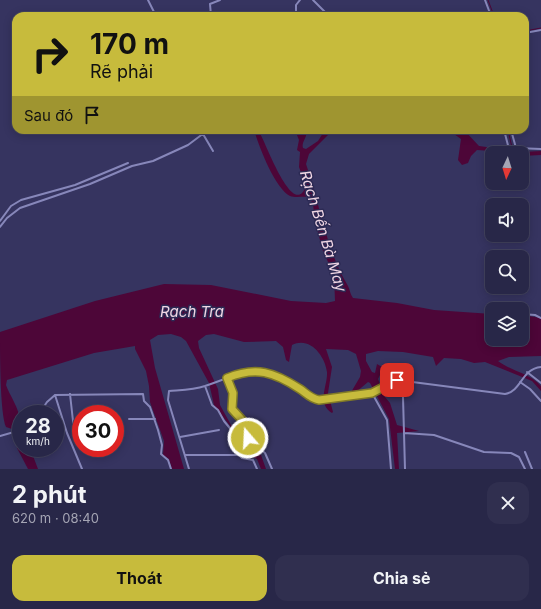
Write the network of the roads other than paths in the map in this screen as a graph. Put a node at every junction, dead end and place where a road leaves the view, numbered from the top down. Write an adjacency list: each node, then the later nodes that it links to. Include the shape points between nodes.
1 (148, 0): 6 (street)
2 (220, 0): 7 (street, via 210,4)
3 (300, 0): 8 (street, via 296,5)
4 (313, 0): 9 (street)
5 (485, 0): 10 (street)
6 (154, 12)
7 (211, 12)
8 (296, 12)
9 (325, 12)
10 (490, 12)
11 (541, 30): 12 (street)
12 (529, 32)
13 (204, 134): 18 (street); 21 (street, via 188,145 153,161 132,166 90,184 20,208)
14 (505, 134): 16 (street)
15 (512, 134): 17 (street, via 516,148)
16 (508, 146)
17 (541, 149)
18 (213, 151)
19 (128, 163): 20 (street, via 75,185 21,200 11,206)
20 (0, 221)
21 (0, 227)
22 (529, 315): 23 (street)
23 (541, 318)
24 (541, 367): 25 (street)
25 (526, 373): 28 (street); 29 (street)
26 (227, 378): 30 (street); 31 (street, via 242,372 257,371 270,374 281,378 311,398 320,400); 51 (street, via 233,393 232,409 243,421 249,441 265,453)
27 (394, 381): 28 (street, via 504,394 511,392); 31 (street); 41 (street, via 403,394)
28 (521, 381): 34 (street)
29 (541, 383)
30 (205, 386): 43 (street, via 167,393); 46 (street, via 212,405 233,432)
31 (372, 392): 52 (street, via 387,420)
32 (70, 394): 33 (street); 36 (street); 38 (street, via 142,393)
33 (55, 395): 35 (street); 47 (street)
34 (541, 401)
35 (45, 405)
36 (72, 409)
37 (129, 419): 38 (street)
38 (155, 419): 48 (street, via 162,444 161,454 168,460)
39 (219, 430): 43 (street)
40 (12, 432): 42 (street)
41 (404, 433): 53 (street); 54 (street, via 434,435 484,452 511,453 519,457)
42 (1, 435)
43 (180, 437): 45 (street)
44 (524, 452): 55 (street)
45 (185, 455): 46 (street); 49 (street)
46 (239, 455): 50 (street, via 253,460)
47 (82, 469)
48 (171, 469)
49 (189, 469)
50 (257, 469)
51 (272, 469)
52 (391, 469)
53 (405, 469)
54 (525, 469)
55 (532, 469)

